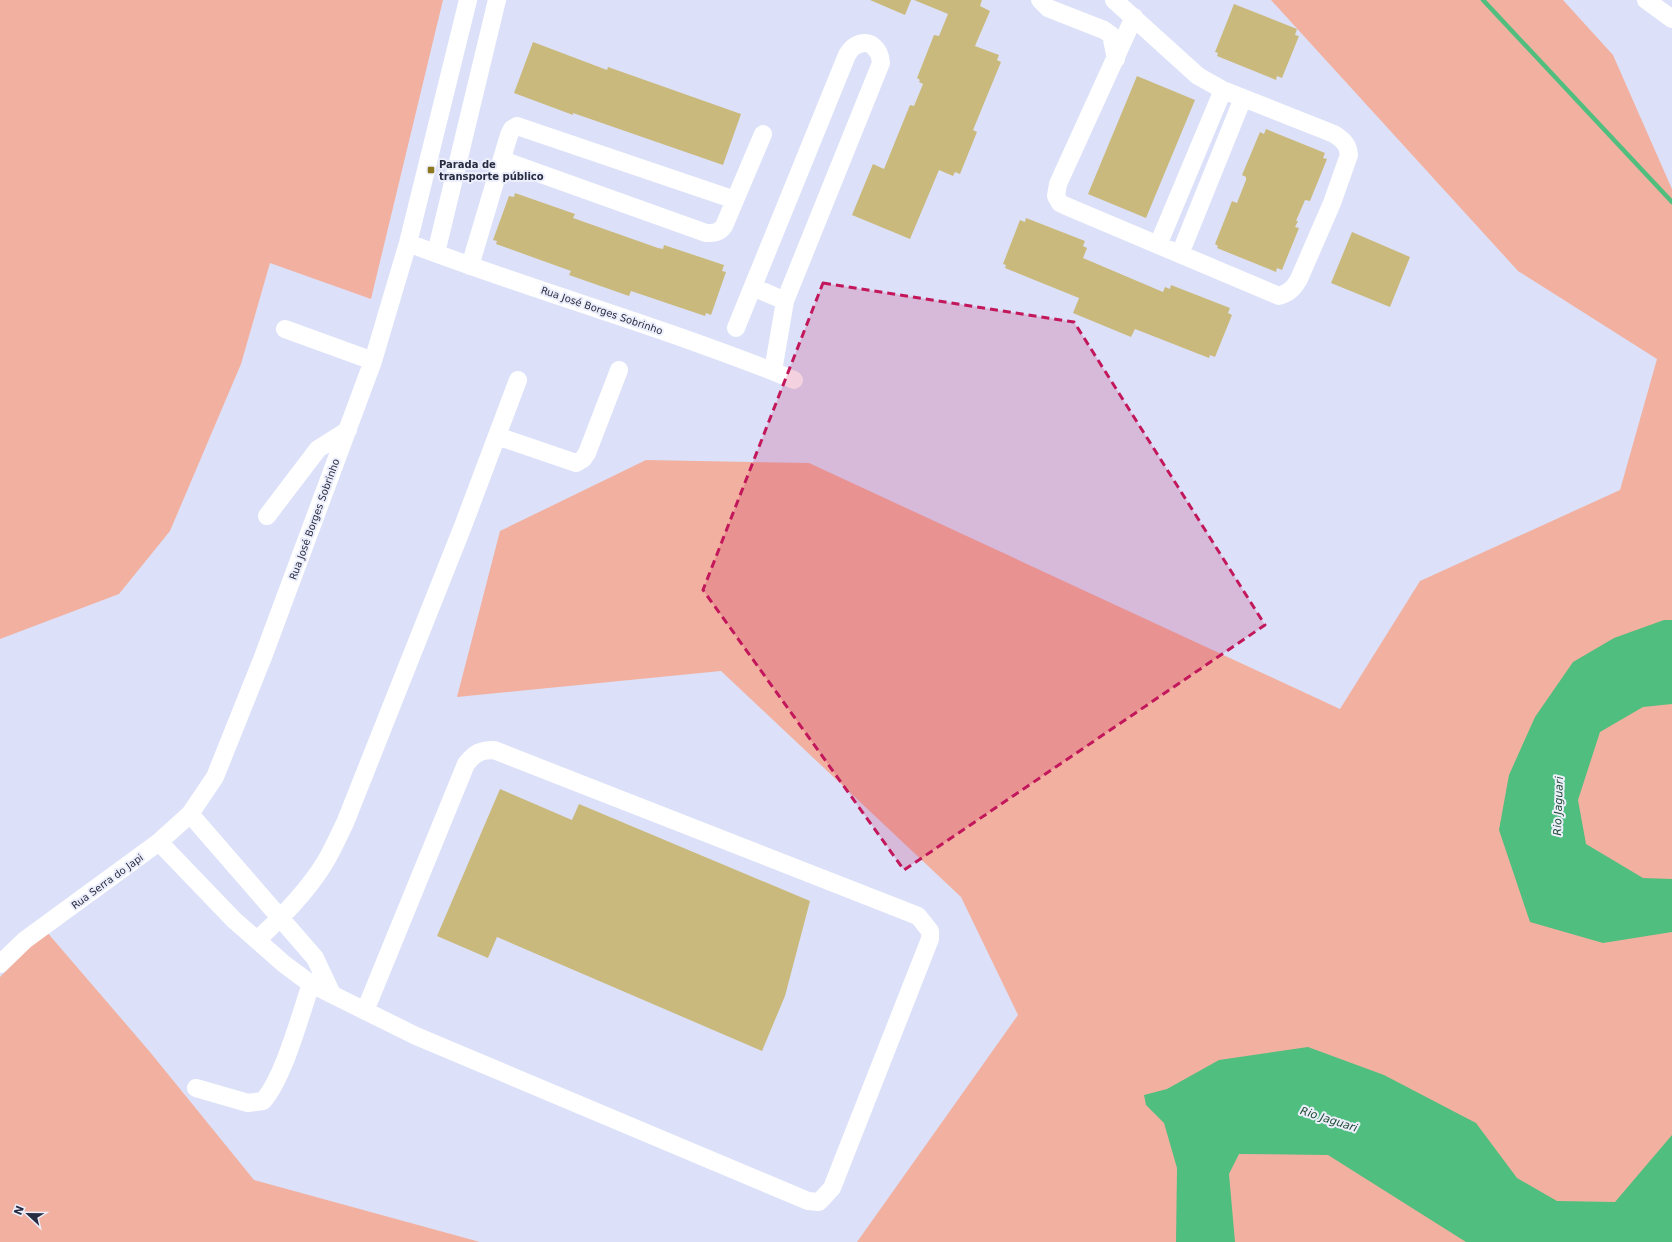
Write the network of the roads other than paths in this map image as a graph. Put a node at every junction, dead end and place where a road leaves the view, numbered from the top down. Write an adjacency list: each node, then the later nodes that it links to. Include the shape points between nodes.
1 (468, 0): 14 (street, Rua José Borges Sobrinho)
2 (497, 0): 16 (street)
3 (1040, 0): 8 (street, via 1048,8 1111,35)
4 (1114, 0): 7 (street)
5 (1646, 0): 6 (street)
6 (1671, 14)
7 (1134, 17): 8 (street); 9 (street, via 1198,76)
8 (1116, 59): 15 (street, via 1058,184 1056,196 1060,203 1066,206)
9 (1223, 90): 10 (street); 15 (street)
10 (1243, 98): 17 (street); 17 (street, via 1334,134 1344,141 1348,147 1348,155 1332,203 1299,279 1286,294 1279,296)
11 (764, 134): 13 (street)
12 (502, 160): 13 (street, via 706,233 720,230); 13 (street, via 509,134 518,126); 18 (street)
13 (735, 200)
14 (408, 243): 16 (street, Rua José Borges Sobrinho); 23 (street, Rua José Borges Sobrinho)
15 (1158, 245): 17 (street)
16 (436, 253): 18 (street, Rua José Borges Sobrinho)
17 (1180, 254)
18 (470, 266): 25 (street, Rua José Borges Sobrinho)
19 (753, 287): 20 (street); 20 (street, via 847,56 854,46 864,43 873,46 880,54 881,63); 21 (street)
20 (785, 301): 25 (street)
21 (736, 328)
22 (285, 329): 23 (street)
23 (373, 361): 28 (street, Rua José Borges Sobrinho)
24 (618, 370): 29 (street, via 586,453 583,459 576,463)
25 (773, 371): 27 (street, Rua José Borges Sobrinho)
26 (518, 380): 29 (street)
27 (794, 380)
28 (348, 430): 30 (street, via 318,449); 31 (street, Rua José Borges Sobrinho, via 224,758)
29 (497, 436): 34 (street, via 380,740 345,823 323,864 303,893)
30 (267, 516)
31 (207, 791): 32 (street, Rua Serra do Japi)
32 (190, 814): 33 (street, Rua Serra do Japi); 34 (street)
33 (159, 842): 35 (street, via 234,920); 36 (street, Rua Serra do Japi, via 25,940)
34 (280, 919): 35 (street); 38 (street, via 315,958)
35 (257, 940): 37 (street)
36 (0, 964)
37 (311, 984): 38 (street); 40 (street, via 271,1091 263,1101 248,1103)
38 (332, 994): 39 (street)
39 (366, 1011): 39 (street, via 416,1036 808,1201 819,1202 832,1188 930,938 930,931 918,916 494,750 481,750 466,764)
40 (196, 1088)

